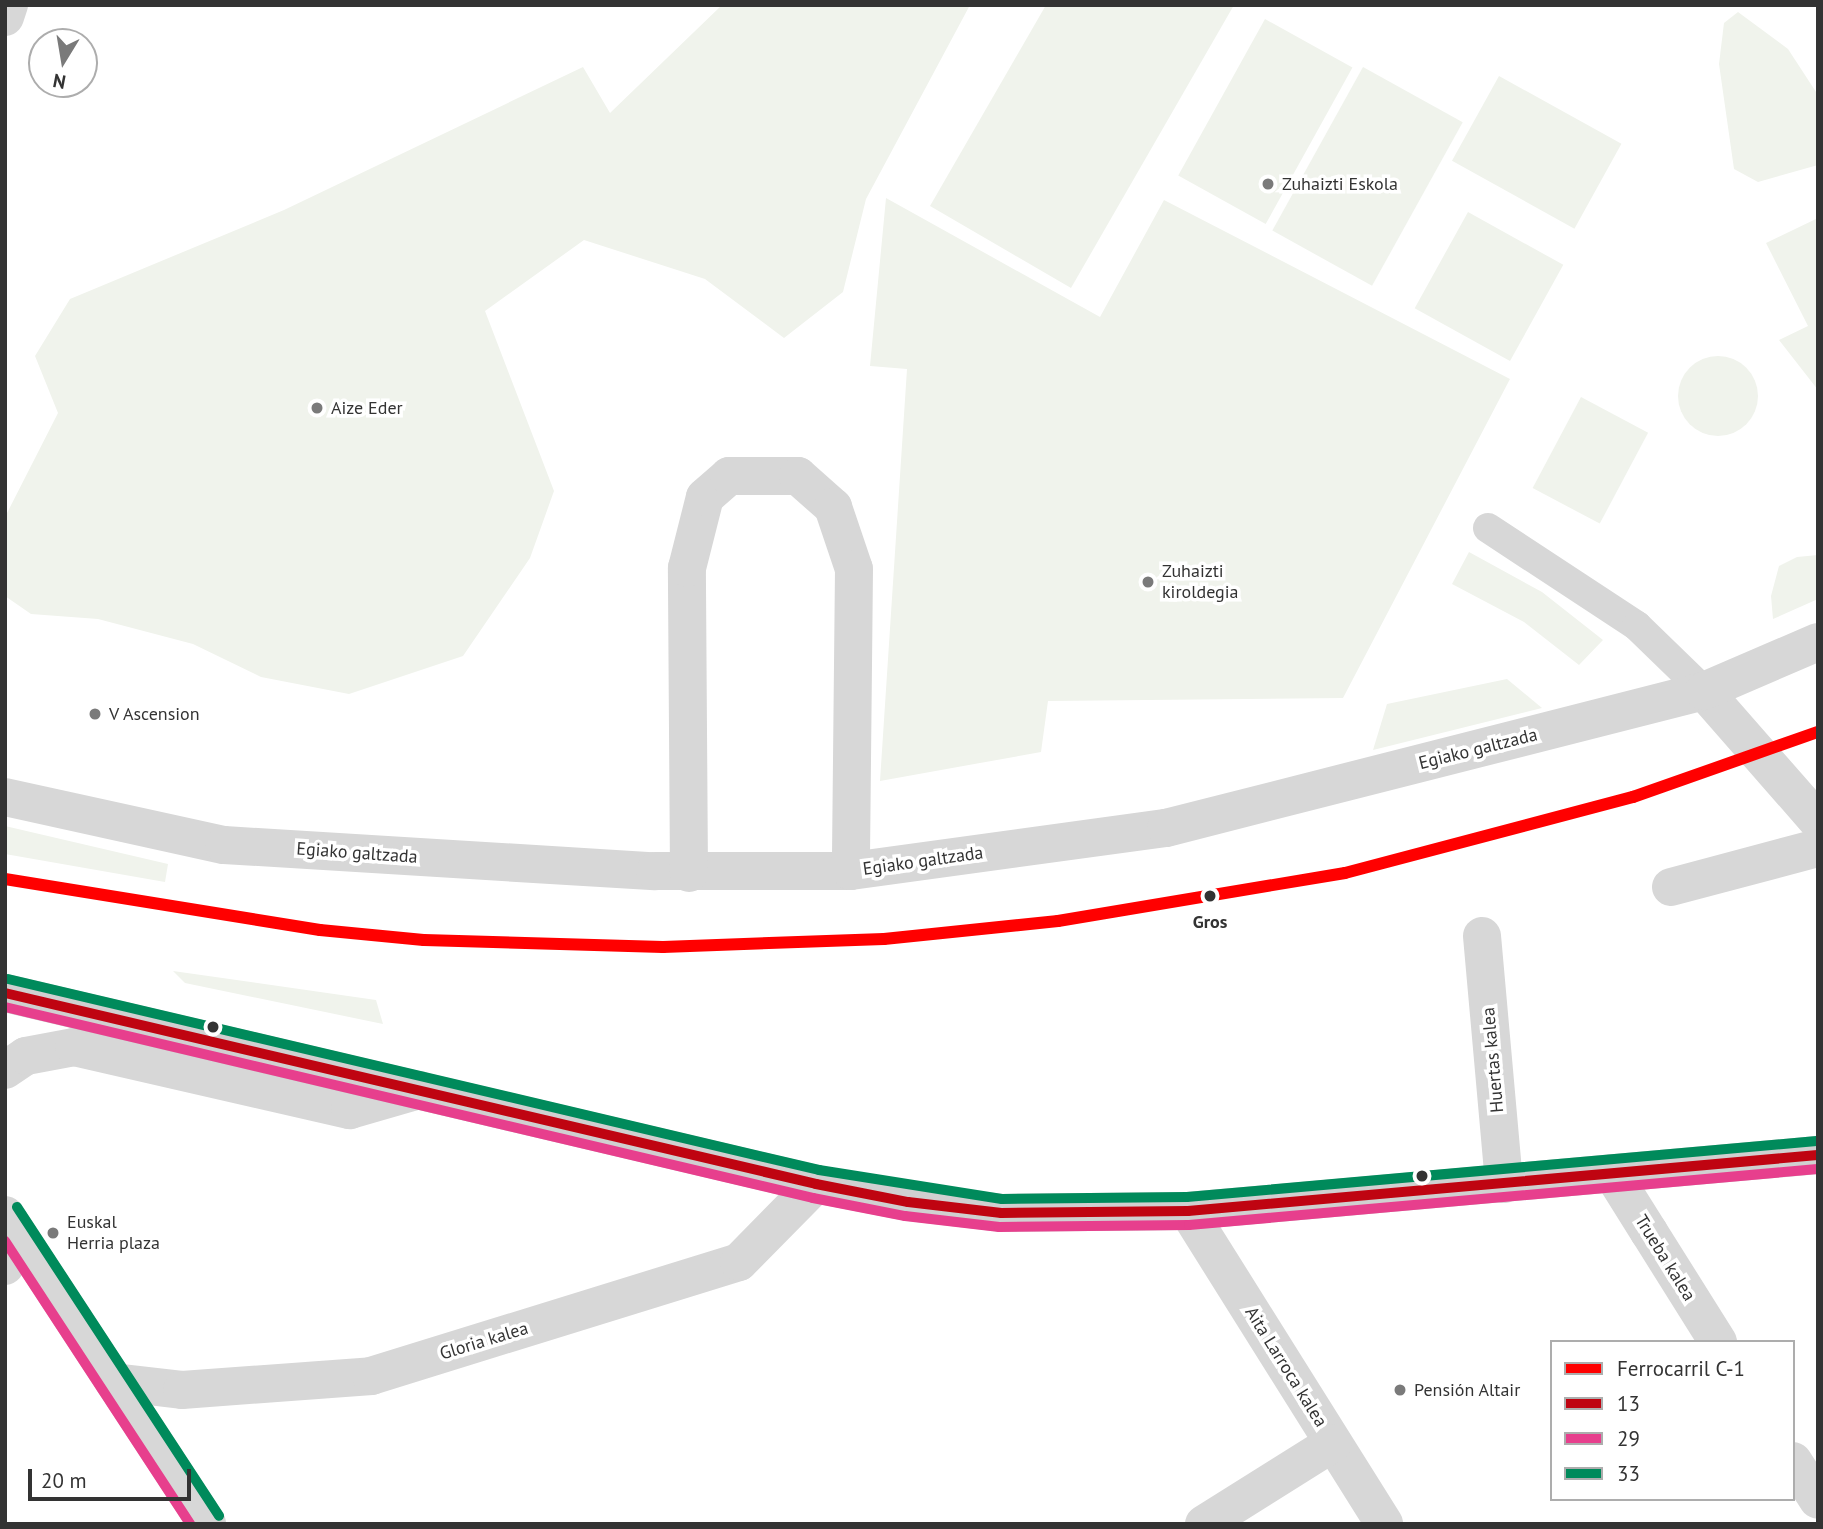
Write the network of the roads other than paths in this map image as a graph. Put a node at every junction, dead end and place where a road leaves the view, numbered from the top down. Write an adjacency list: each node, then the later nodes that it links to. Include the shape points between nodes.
1 (9, 5): 2 (street)
2 (5, 17)
3 (1488, 528): 5 (lane, via 1637,626)
4 (1818, 642): 5 (street, Egiako galtzada)
5 (1704, 691): 7 (street); 9 (street, Egiako galtzada, via 1166,828)
6 (5, 797): 10 (street, Egiako galtzada, via 223,845)
7 (1818, 821)
8 (1818, 848): 11 (street)
9 (851, 871): 10 (street, Egiako galtzada); 10 (street, via 854,569 833,507 798,477 729,476 705,497 687,568)
10 (689, 873)
11 (1671, 887)
12 (1482, 936): 19 (street, Huertas kalea)
13 (5, 993): 15 (main road)
14 (5, 1070): 15 (street, via 26,1056 74,1047 350,1110)
15 (419, 1090): 18 (main road)
16 (1818, 1155): 17 (main road)
17 (1612, 1173): 19 (main road); 23 (street, Trueba kalea)
18 (816, 1184): 20 (main road, via 908,1202 1001,1213); 24 (street, Gloria kalea, via 739,1262 370,1376 182,1390)
19 (1504, 1184): 20 (main road)
20 (1188, 1211): 25 (street, Aita Larroca kalea)
21 (8, 1219): 22 (street); 24 (street)
22 (5, 1266)
23 (1717, 1340)
24 (114, 1382): 28 (street)
25 (1334, 1443): 29 (street); 30 (street, Aita Larroca kalea)
26 (1795, 1464): 27 (street)
27 (1818, 1500)
28 (207, 1524)
29 (1204, 1524)
30 (1384, 1524)

